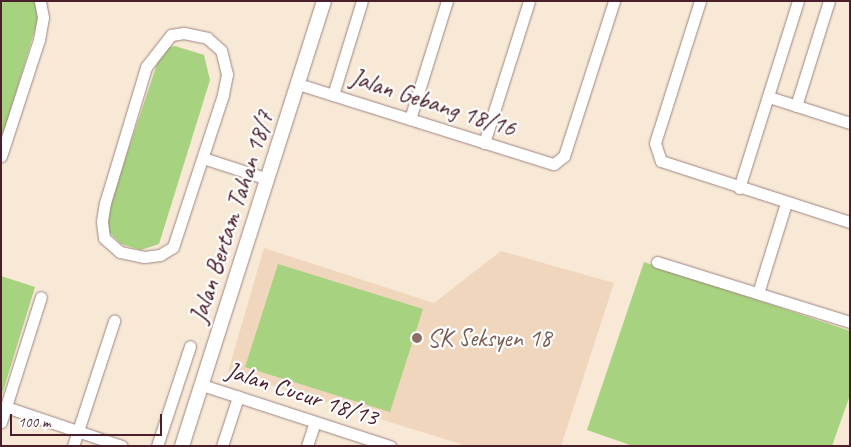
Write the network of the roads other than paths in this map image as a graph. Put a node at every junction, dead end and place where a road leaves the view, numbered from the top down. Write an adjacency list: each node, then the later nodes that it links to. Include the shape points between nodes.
1 (40, 1): 17 (street, via 43,17 39,40)
2 (324, 1): 10 (street, Jalan Bertam Tahan 18/7)
3 (362, 1): 11 (street)
4 (447, 1): 14 (street)
5 (529, 1): 16 (street)
6 (614, 1): 16 (street, Jalan Gebang 18/16, via 564,156 554,164)
7 (700, 1): 20 (street, via 655,143 661,162 668,166)
8 (798, 1): 12 (street)
9 (829, 1): 13 (street)
10 (298, 84): 11 (street, Jalan Gebang 18/16); 19 (street, Jalan Bertam Tahan 18/7)
11 (333, 95): 14 (street, Jalan Gebang 18/16)
12 (769, 97): 13 (street); 20 (street)
13 (796, 106): 15 (street)
14 (410, 119): 16 (street, Jalan Gebang 18/16)
15 (850, 123)
16 (484, 142)
17 (1, 156)
18 (203, 158): 18 (street, via 174,247 160,255 144,257 120,252 104,238 102,221 106,203 146,67 171,35 184,33 207,38 221,50 227,74); 19 (street)
19 (268, 179): 29 (street, Jalan Bertam Tahan 18/7)
20 (739, 188): 21 (street)
21 (786, 203): 22 (street); 24 (street)
22 (850, 222)
23 (657, 262): 24 (street)
24 (758, 293): 27 (street)
25 (40, 297): 31 (street)
26 (114, 321): 34 (street)
27 (850, 322)
28 (190, 346): 37 (street)
29 (202, 385): 30 (street, Jalan Cucur 18/13); 38 (street, Jalan Bertam Tahan 18/7)
30 (238, 397): 33 (street, Jalan Cucur 18/13); 39 (street)
31 (6, 407): 32 (street); 34 (street)
32 (1, 422)
33 (315, 422): 40 (street); 41 (street, Jalan Cucur 18/13)
34 (78, 431): 35 (street); 36 (street)
35 (73, 446)
36 (122, 446)
37 (157, 446)
38 (182, 446)
39 (222, 446)
40 (307, 446)
41 (390, 446)

